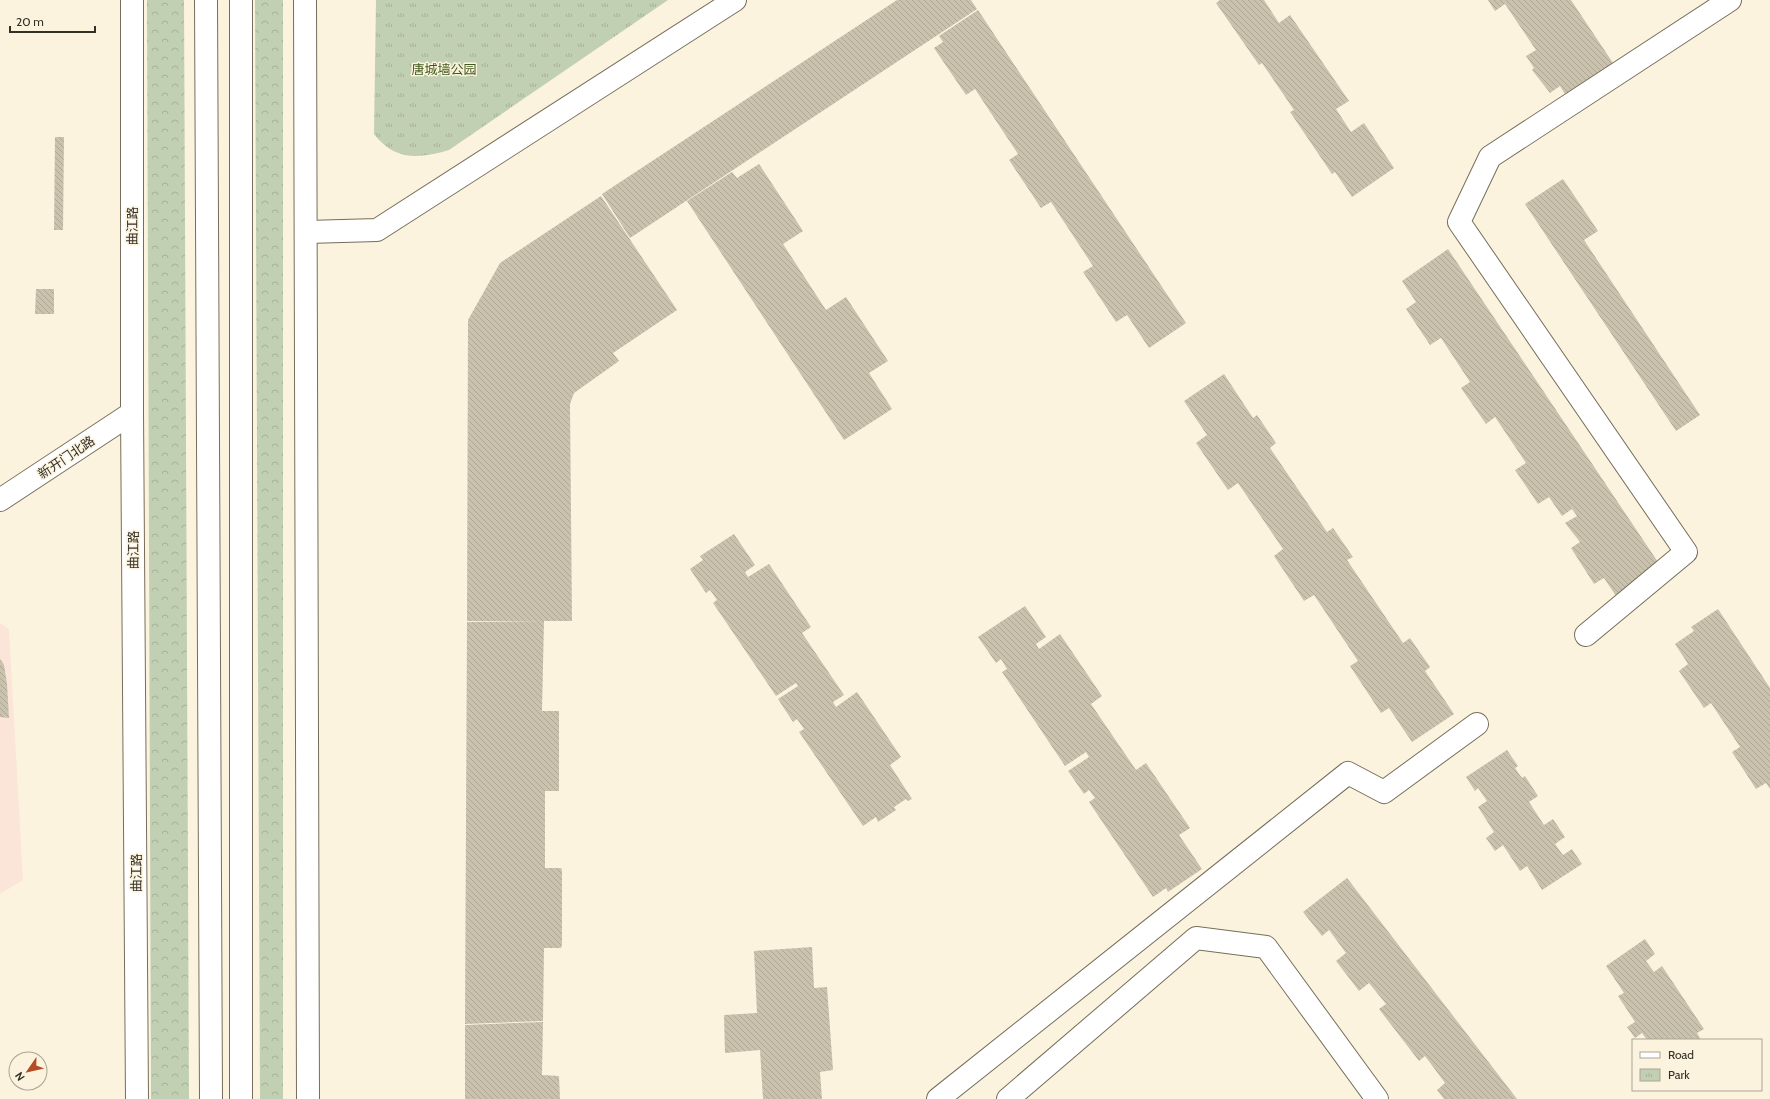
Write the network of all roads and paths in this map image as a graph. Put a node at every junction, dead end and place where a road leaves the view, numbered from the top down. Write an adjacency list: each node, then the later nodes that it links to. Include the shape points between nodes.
1 (132, 0): 8 (main road, 曲江路)
2 (206, 0): 13 (main road)
3 (241, 0): 14 (main road)
4 (305, 0): 7 (main road)
5 (735, 0): 7 (main road, via 377,230)
6 (1730, 0): 10 (main road, via 1490,157 1459,222 1686,552)
7 (307, 232): 15 (main road)
8 (132, 413): 9 (main road, 新开门北路); 12 (main road, 曲江路)
9 (0, 500)
10 (1586, 635)
11 (1477, 724): 16 (main road, via 1384,792 1348,772)
12 (136, 1099)
13 (211, 1099)
14 (241, 1099)
15 (308, 1099)
16 (938, 1099)
17 (1008, 1099): 18 (main road, via 1196,938 1266,947)
18 (1377, 1099)

